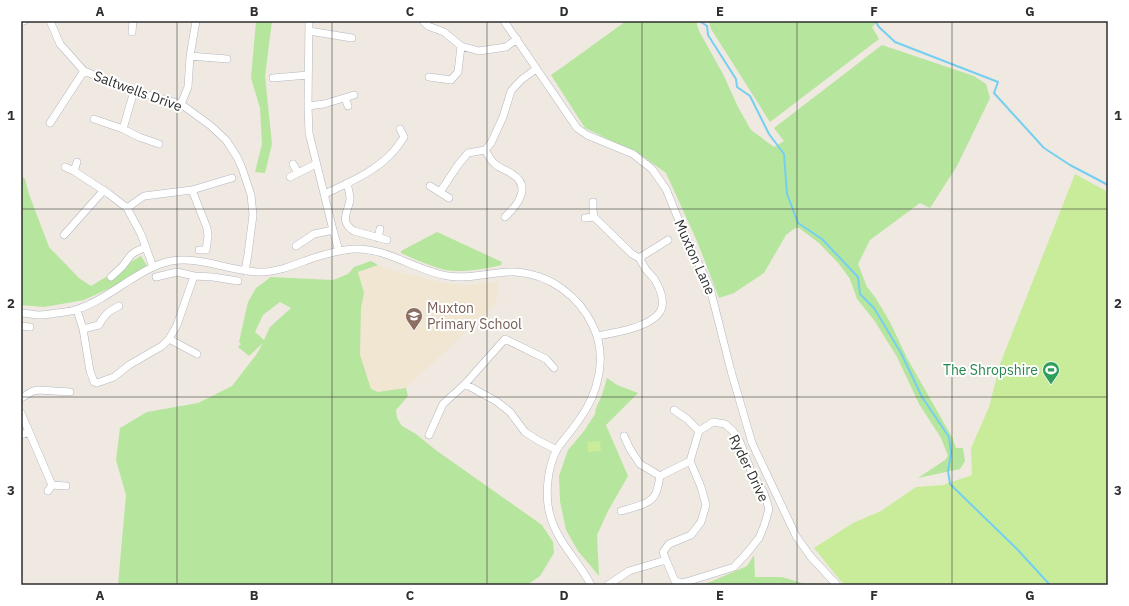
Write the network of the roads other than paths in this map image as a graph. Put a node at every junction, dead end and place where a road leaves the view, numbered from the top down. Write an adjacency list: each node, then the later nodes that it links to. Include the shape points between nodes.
1 (50, 21): 15 (street, Saltwells Drive, via 60,44)
2 (133, 21): 8 (street)
3 (196, 21): 12 (street)
4 (310, 21): 7 (street)
5 (423, 21): 11 (street, via 428,26 444,32)
6 (504, 21): 10 (street, Muxton Lane)
7 (310, 31): 9 (street); 16 (street)
8 (132, 32)
9 (352, 38)
10 (517, 39): 11 (street, via 506,47 480,52); 14 (street, Muxton Lane)
11 (462, 46): 17 (street, via 458,72 452,80)
12 (190, 56): 13 (street); 22 (street, via 188,87)
13 (227, 59)
14 (536, 69): 30 (street, via 511,91 503,117); 96 (street, Muxton Lane, via 577,128 632,154 652,169 666,189 710,288 752,442 796,536)
15 (84, 71): 19 (street, Saltwells Drive); 26 (street)
16 (308, 75): 18 (street); 23 (street)
17 (429, 77)
18 (273, 78)
19 (134, 91): 22 (street, Saltwells Drive); 27 (street)
20 (354, 95): 21 (street)
21 (345, 98): 23 (street); 24 (street)
22 (181, 104): 63 (street, Saltwells Drive, via 226,140 242,168 251,195 253,215)
23 (308, 106): 33 (street, via 309,133)
24 (348, 106)
25 (96, 122): 27 (street)
26 (50, 123)
27 (123, 129): 29 (street)
28 (400, 129): 39 (street, via 407,137 391,154 381,163)
29 (159, 144)
30 (486, 150): 43 (street, via 468,153); 48 (street, via 494,163 520,179 520,199)
31 (77, 162): 35 (street)
32 (293, 164): 36 (street)
33 (316, 164): 36 (street); 44 (street)
34 (65, 167): 35 (street)
35 (74, 171): 41 (street)
36 (298, 173): 37 (street)
37 (290, 177)
38 (232, 178): 42 (street)
39 (347, 183): 44 (street); 54 (street, via 350,198 345,214 349,228)
40 (430, 186): 43 (street)
41 (104, 190): 47 (street); 53 (street)
42 (192, 190): 47 (street, via 144,196); 59 (street, via 207,228)
43 (440, 192): 45 (street)
44 (325, 194): 52 (street)
45 (448, 198)
46 (594, 202): 49 (street)
47 (126, 208): 58 (street, via 138,227)
48 (505, 216)
49 (594, 217): 50 (street); 61 (street)
50 (585, 218)
51 (380, 229): 54 (street)
52 (333, 230): 57 (street, via 314,234); 60 (street)
53 (64, 235)
54 (378, 238): 55 (street)
55 (387, 240)
56 (668, 240): 61 (street)
57 (296, 246)
58 (146, 247): 62 (street); 65 (street, via 131,255)
59 (206, 250)
60 (339, 251): 63 (street, via 271,272); 74 (street, via 371,250 450,277 515,272 532,275 564,289 574,298)
61 (639, 258): 74 (street, via 659,288 662,300 660,311 654,318 631,329)
62 (153, 267): 63 (street, via 171,261 197,261); 69 (street)
63 (245, 270)
64 (194, 276): 66 (street, via 177,272); 67 (street); 75 (street, via 177,325)
65 (111, 277)
66 (156, 277)
67 (238, 281)
68 (119, 306): 73 (street, via 108,312 99,325)
69 (77, 310): 70 (street, via 41,315); 73 (street)
70 (21, 313)
71 (21, 326): 72 (street)
72 (30, 327)
73 (83, 329): 75 (street, via 90,372 97,383 114,377)
74 (597, 336): 88 (street, via 600,368 595,391 587,410)
75 (169, 339): 76 (street)
76 (192, 354)
77 (554, 368): 78 (street, via 546,359 505,339)
78 (465, 384): 86 (street, via 443,404); 88 (street, via 510,412 525,432)
79 (70, 392): 80 (street, via 39,390)
80 (21, 398)
81 (674, 410): 83 (street)
82 (21, 413): 84 (street)
83 (699, 430): 89 (street); 93 (street, Ryder Drive, via 713,422 725,424 733,431 764,493 769,509 759,538 734,567 682,583 675,581)
84 (29, 432): 85 (street); 91 (street, via 50,488)
85 (21, 435)
86 (429, 435)
87 (624, 436): 90 (street, via 640,464)
88 (557, 450): 94 (street, via 548,479 548,509 558,536)
89 (690, 461): 90 (street); 93 (street, via 706,505 701,522 691,535 669,544 663,552)
90 (660, 476): 92 (street, via 654,496 645,503)
91 (66, 486)
92 (621, 511)
93 (666, 560): 95 (street, via 629,571)
94 (591, 585)
95 (608, 585)
96 (837, 585)

